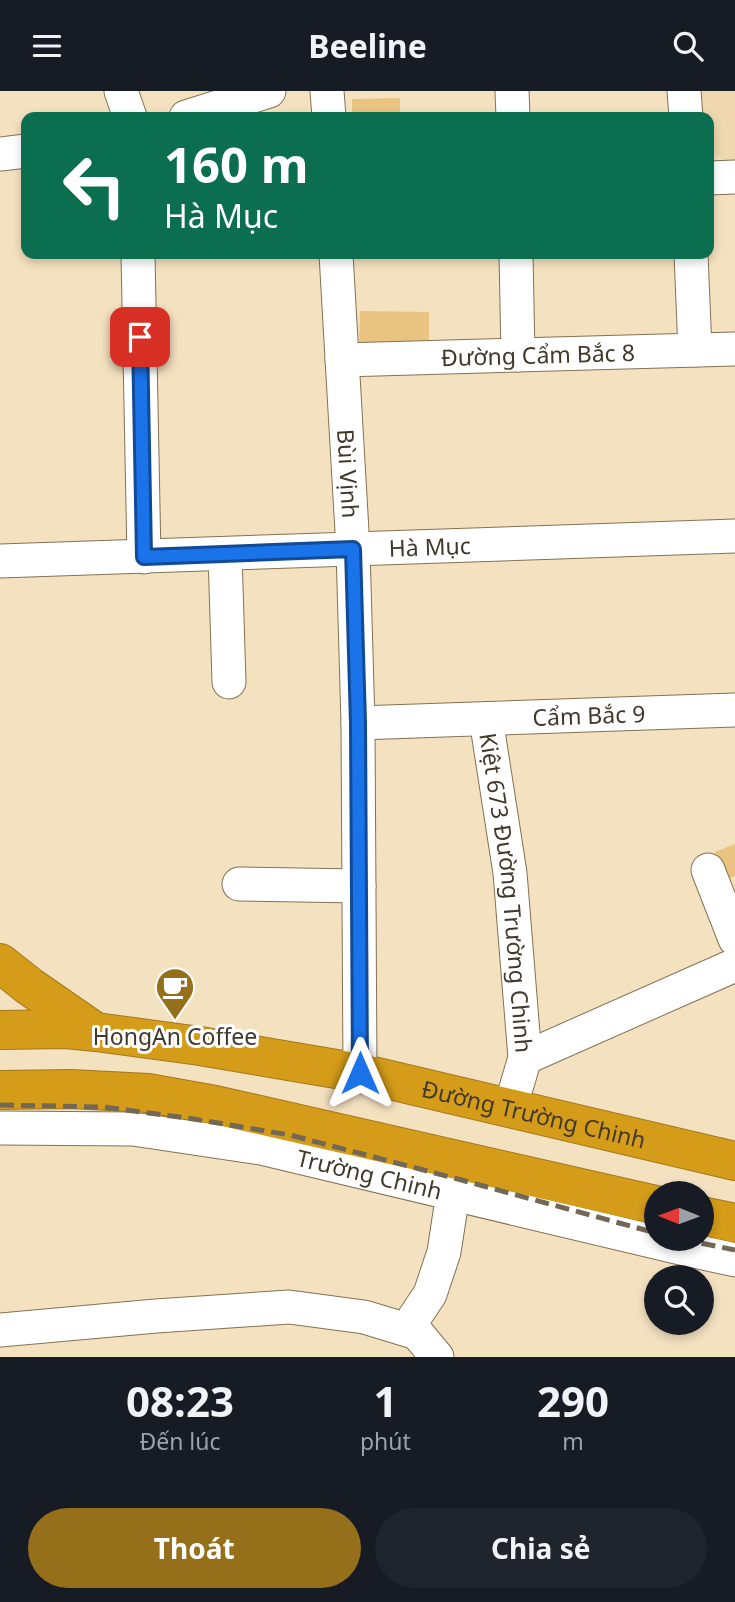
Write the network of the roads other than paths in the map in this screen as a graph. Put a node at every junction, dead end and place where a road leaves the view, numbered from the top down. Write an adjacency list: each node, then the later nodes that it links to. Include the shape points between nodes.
1 (121, 91): 6 (street)
2 (269, 91): 7 (street)
3 (327, 91): 8 (street)
4 (512, 91): 9 (street)
5 (684, 91): 10 (street)
6 (128, 112)
7 (202, 112)
8 (328, 112)
9 (513, 112)
10 (686, 112)
11 (21, 152): 12 (street)
12 (0, 154)
13 (735, 177): 14 (street)
14 (714, 178)
15 (138, 259): 26 (street)
16 (336, 259): 22 (street, Bùi Vịnh)
17 (516, 259): 21 (street)
18 (691, 259): 20 (street)
19 (735, 349): 20 (street, Đường Cẩm Bắc 8)
20 (695, 350): 21 (street, Đường Cẩm Bắc 8)
21 (518, 355): 22 (street, Đường Cẩm Bắc 8)
22 (342, 360): 24 (street, Bùi Vịnh)
23 (735, 536): 24 (street, Hà Mục)
24 (353, 549): 25 (street, Hà Mục); 31 (street, Bùi Vịnh)
25 (225, 554): 26 (street, Hà Mục); 28 (street)
26 (144, 557): 27 (street, Hà Mục)
27 (0, 561)
28 (229, 682)
29 (735, 711): 30 (street, Cẩm Bắc 9)
30 (486, 719): 31 (street, Cẩm Bắc 9); 40 (street, Kiệt 673 Đường Trường Chinh, via 510,873)
31 (358, 723): 34 (street, Bùi Vịnh)
32 (708, 870): 35 (street)
33 (239, 884): 34 (street)
34 (359, 886): 41 (street, Bùi Vịnh)
35 (735, 939)
36 (0, 963): 39 (highway)
37 (735, 965): 40 (street)
38 (0, 1030): 39 (highway, Đường Trường Chinh)
39 (96, 1032): 41 (highway, Đường Trường Chinh)
40 (525, 1058): 43 (street, Kiệt 673 Đường Trường Chinh)
41 (360, 1073): 43 (highway, Đường Trường Chinh)
42 (0, 1090): 47 (highway, via 148,1093)
43 (510, 1108): 45 (highway, Đường Trường Chinh)
44 (0, 1128): 46 (street, Trường Chinh, via 133,1129 261,1148)
45 (735, 1161)
46 (453, 1193): 50 (street, Trường Chinh); 52 (street, via 444,1252 430,1294 414,1318)
47 (644, 1202)
48 (714, 1219): 49 (highway)
49 (735, 1223)
50 (735, 1260)
51 (0, 1330): 52 (street, via 289,1307 364,1317)
52 (427, 1345)

